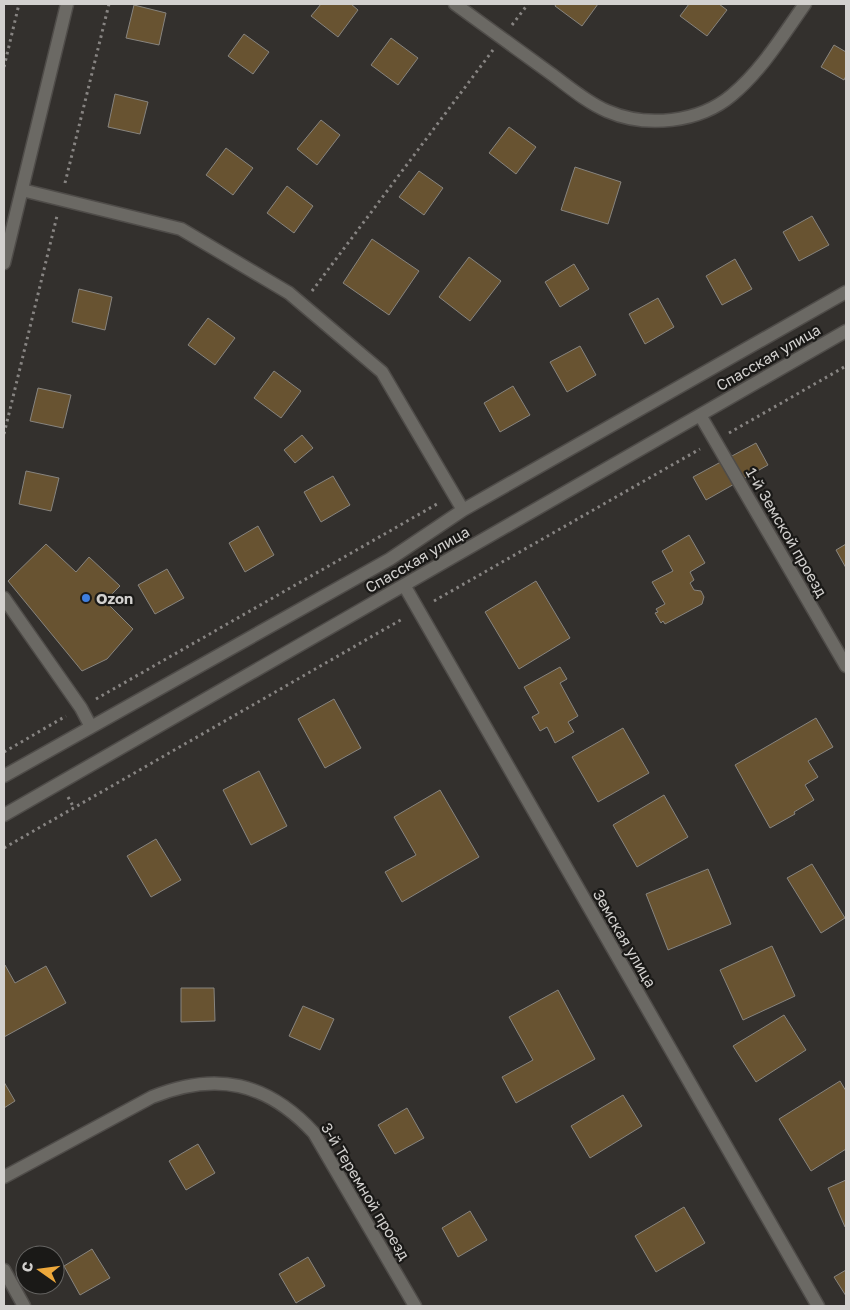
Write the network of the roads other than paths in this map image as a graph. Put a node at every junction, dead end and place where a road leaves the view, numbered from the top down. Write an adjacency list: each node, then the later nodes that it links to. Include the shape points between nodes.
1 (67, 4): 4 (street)
2 (455, 4): 3 (street, via 578,94 606,111 638,120 671,120 702,112 731,96 755,73)
3 (805, 4)
4 (22, 190): 5 (street); 9 (street, via 181,229 289,293 382,372)
5 (4, 263)
6 (846, 292): 9 (street, Спасская улица)
7 (846, 331): 8 (street, Спасская улица)
8 (700, 415): 10 (street, Спасская улица); 12 (street, 1-й Земской проезд)
9 (463, 510): 13 (street, Спасская улица, via 390,559)
10 (404, 585): 15 (street, Спасская улица); 20 (street, Земская улица)
11 (4, 598): 13 (street)
12 (846, 666)
13 (91, 727): 14 (street, Спасская улица)
14 (4, 776)
15 (4, 815)
16 (4, 1178): 19 (street, 3-й Теремной проезд, via 152,1097 173,1089 217,1083 254,1090 281,1103 314,1133)
17 (4, 1270): 18 (street)
18 (24, 1306)
19 (415, 1306)
20 (818, 1306)

